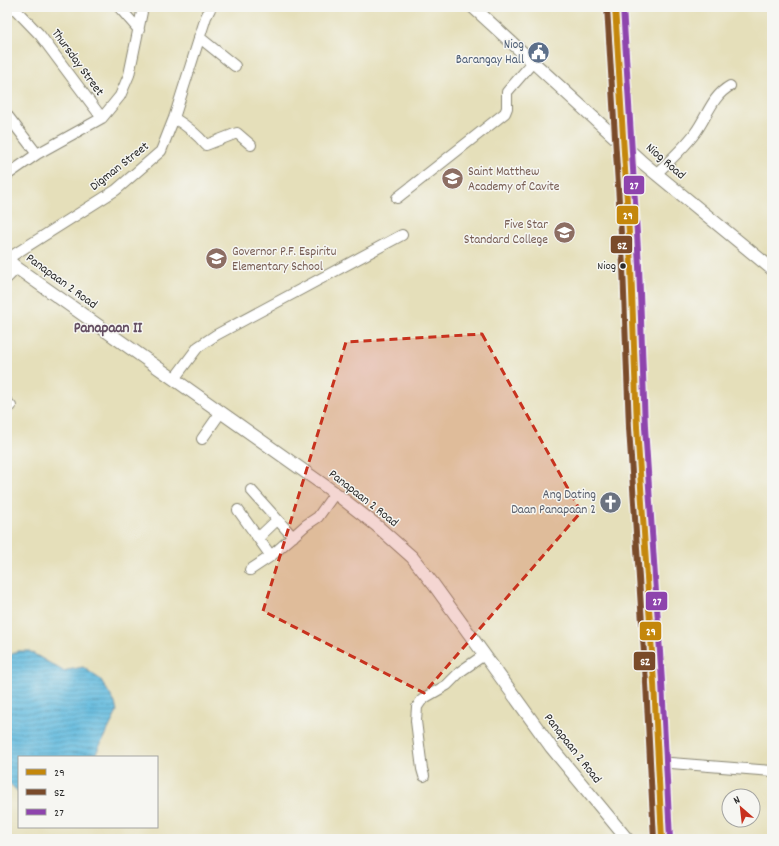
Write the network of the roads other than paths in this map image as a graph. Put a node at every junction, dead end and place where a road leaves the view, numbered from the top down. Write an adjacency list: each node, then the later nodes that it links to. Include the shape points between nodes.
1 (14, 7): 13 (street, Thursday Street, via 40,35)
2 (119, 7): 7 (street)
3 (143, 7): 7 (street)
4 (211, 7): 8 (street, Digman Street)
5 (474, 7): 9 (street, Niog Road)
6 (615, 7): 16 (highway)
7 (139, 30): 13 (street, via 129,75 120,96)
8 (199, 37): 10 (street); 14 (street, Digman Street)
9 (533, 62): 16 (street, Niog Road); 20 (street, via 507,92 505,113)
10 (234, 66)
11 (730, 86): 18 (street, via 716,96 695,134)
12 (7, 115): 17 (street)
13 (102, 118): 17 (street)
14 (174, 118): 15 (street, via 188,126 206,145 237,133); 22 (street, Digman Street, via 161,151 116,190)
15 (251, 145)
16 (624, 145): 18 (street, Niog Road); 38 (highway, via 637,427)
17 (37, 154): 19 (street)
18 (656, 174): 24 (street, Niog Road)
19 (7, 175)
20 (397, 198)
21 (402, 235): 26 (street, via 216,335 198,348)
22 (7, 259): 23 (street, Panapaan 2 Road)
23 (17, 268): 25 (street); 26 (street, Panapaan 2 Road)
24 (772, 269)
25 (7, 278)
26 (174, 379): 27 (street, Panapaan 2 Road)
27 (221, 412): 28 (street); 30 (street, Panapaan 2 Road)
28 (202, 439)
29 (251, 490): 32 (street)
30 (335, 493): 33 (street, via 318,517); 37 (street, Panapaan 2 Road, via 412,557)
31 (238, 510): 34 (street)
32 (277, 520): 33 (street); 34 (street)
33 (293, 537): 35 (street)
34 (258, 538): 35 (street)
35 (271, 556): 36 (street)
36 (250, 570)
37 (484, 655): 40 (street, via 416,707); 41 (street, Panapaan 2 Road, via 551,747)
38 (658, 762): 39 (street); 42 (highway)
39 (772, 771)
40 (424, 776)
41 (627, 839)
42 (662, 839)

